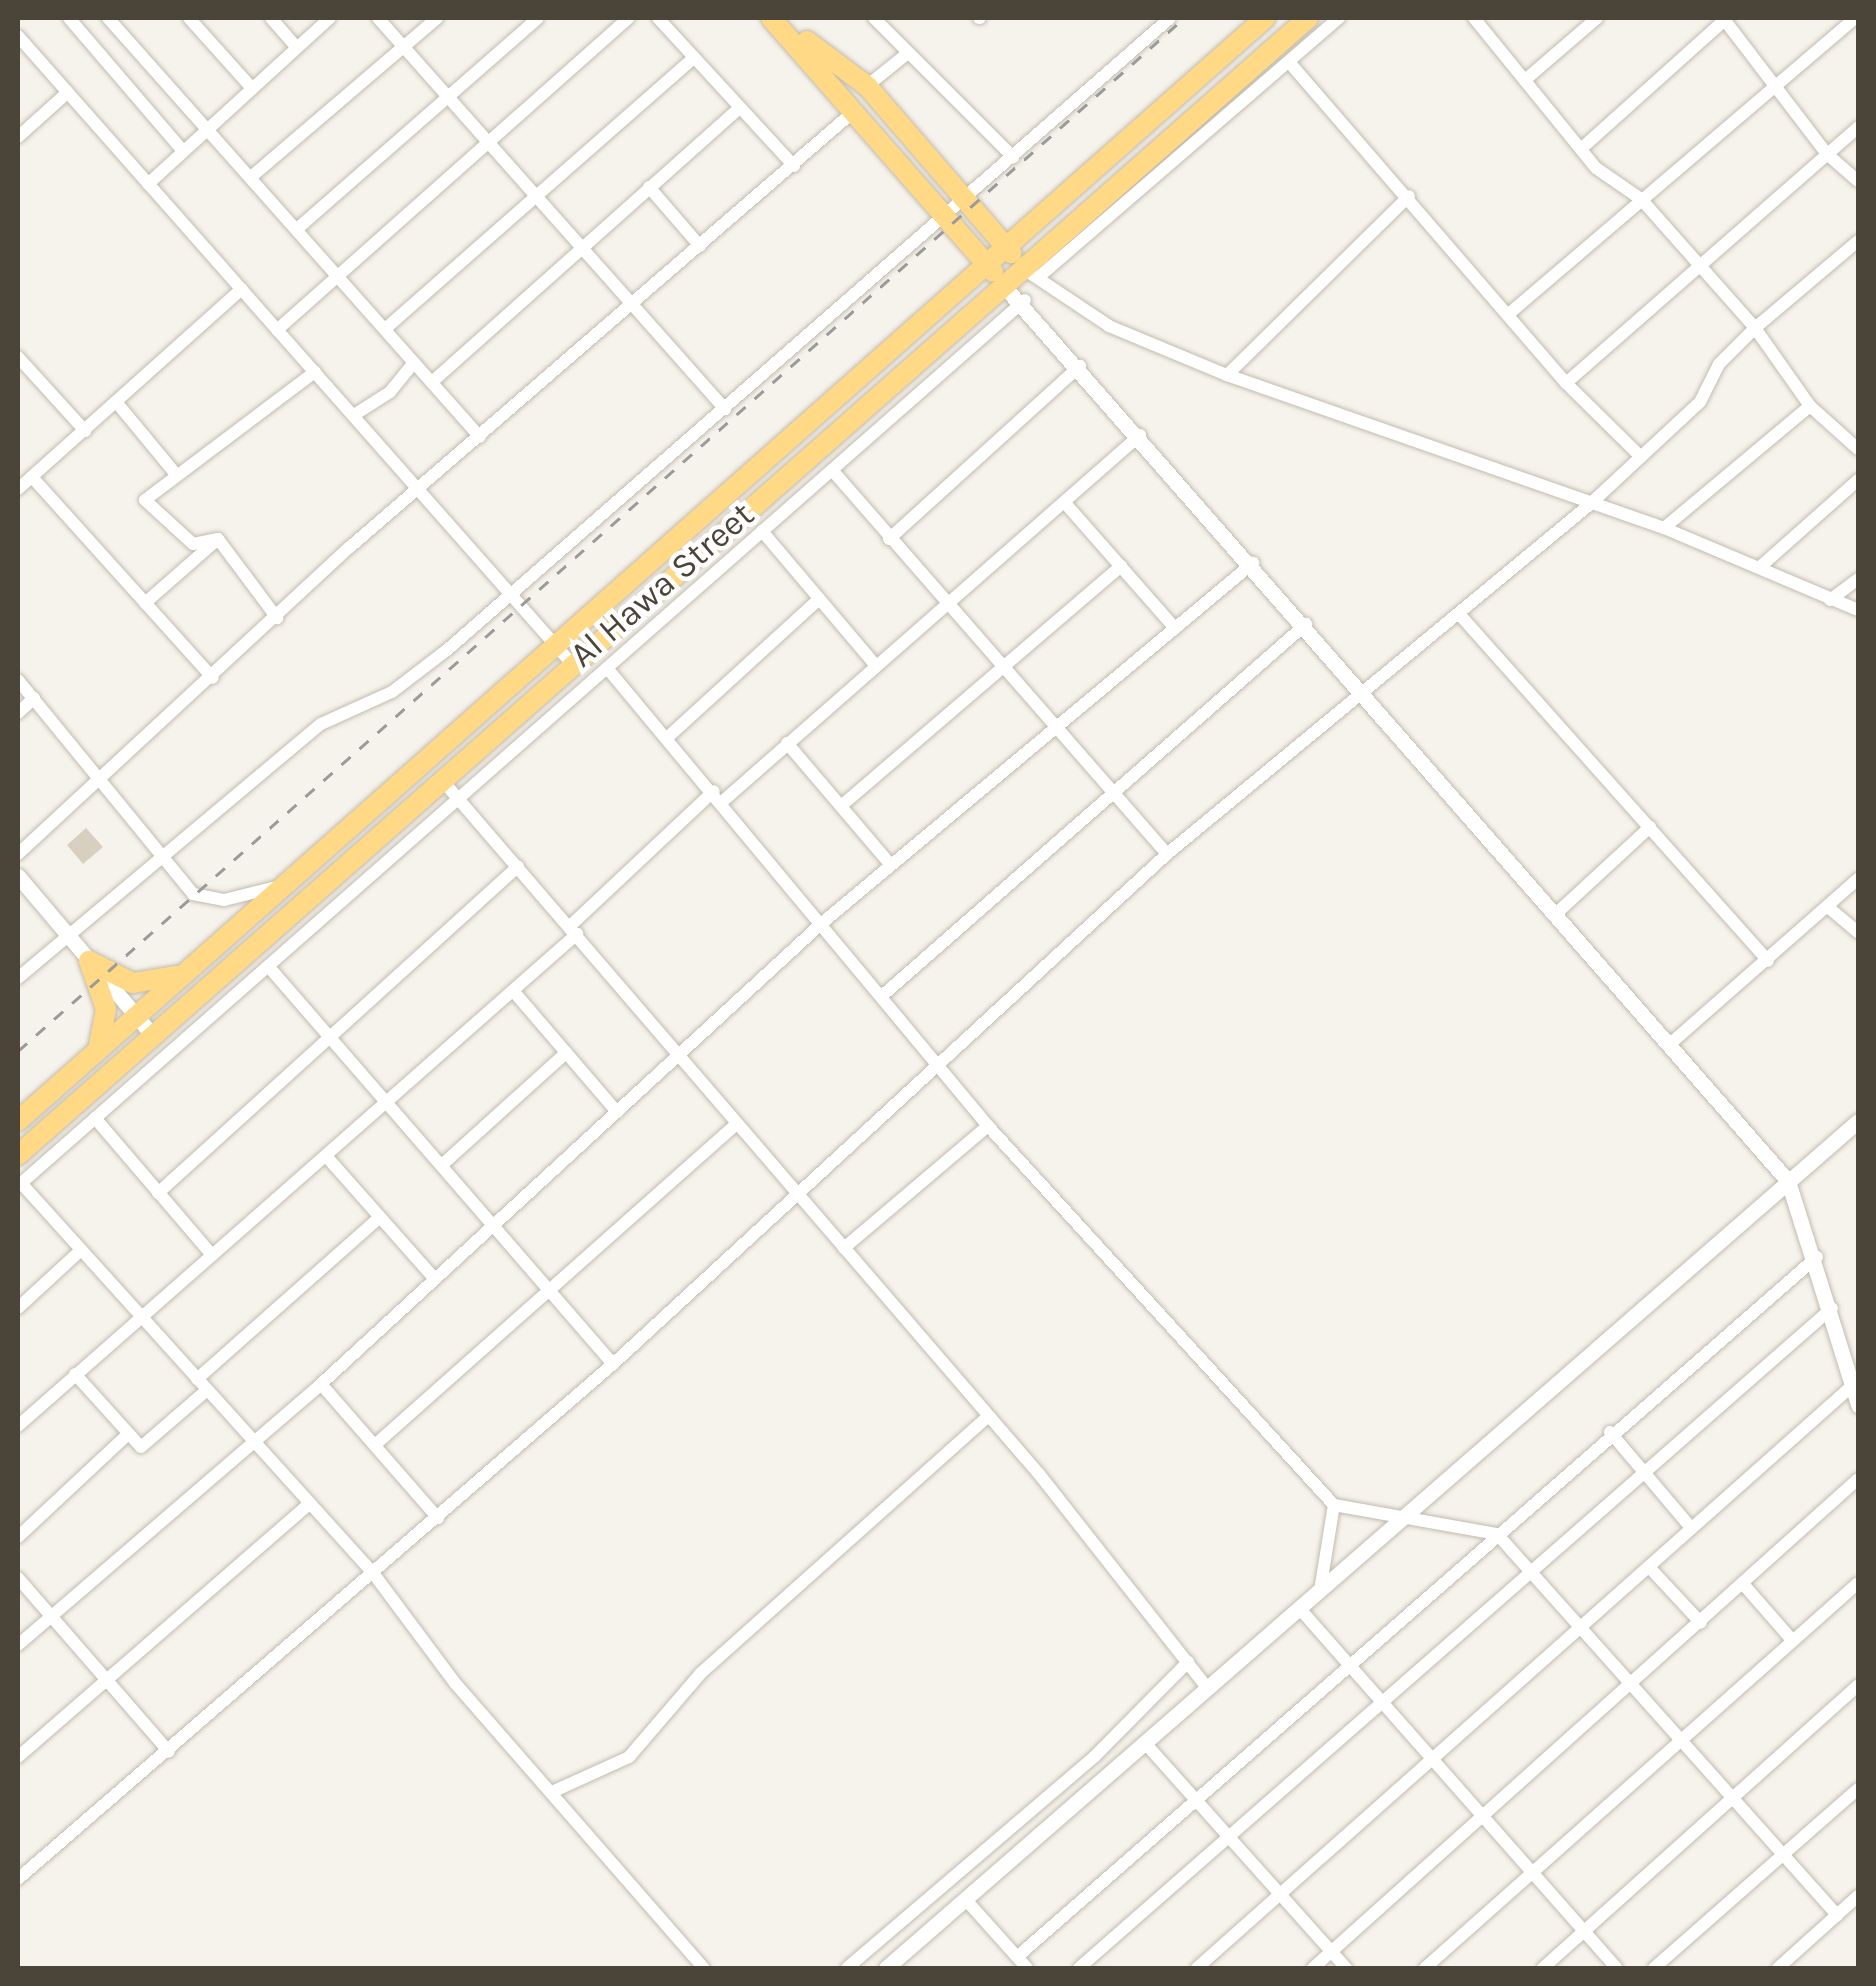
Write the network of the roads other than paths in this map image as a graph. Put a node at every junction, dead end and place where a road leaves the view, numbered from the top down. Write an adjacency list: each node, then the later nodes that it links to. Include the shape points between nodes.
1 (69, 18): 40 (street)
2 (108, 18): 36 (street)
3 (189, 18): 29 (street)
4 (271, 18): 22 (street)
5 (330, 18): 22 (street)
6 (378, 18): 23 (street)
7 (437, 18): 23 (street)
8 (538, 18): 32 (street)
9 (630, 18): 38 (street)
10 (658, 18): 25 (street)
11 (874, 18): 24 (street)
12 (1170, 18): 42 (street)
13 (1265, 18): 57 (highway, Al Hawa Street)
14 (1339, 18): 20 (street)
15 (1474, 18): 27 (street)
16 (1598, 18): 27 (street)
17 (1724, 18): 30 (street); 39 (street)
18 (1856, 18): 30 (street)
19 (779, 19): 28 (highway); 34 (highway)
20 (1316, 21): 26 (street); 60 (highway, Al Hawa Street)
21 (18, 36): 31 (street)
22 (296, 47): 29 (street)
23 (404, 47): 32 (street); 44 (street)
24 (904, 56): 28 (street); 42 (street)
25 (694, 58): 33 (street); 48 (street)
26 (1290, 62): 49 (street); 60 (street)
27 (1525, 80): 39 (street)
28 (867, 86): 51 (highway)
29 (250, 87): 36 (street)
30 (1775, 88): 41 (street); 50 (street)
31 (68, 92): 37 (street); 46 (street)
32 (448, 96): 38 (street); 53 (street)
33 (740, 108): 43 (street); 47 (street)
34 (853, 112): 43 (street); 52 (highway)
35 (1858, 127): 41 (street)
36 (206, 129): 40 (street); 44 (street)
37 (18, 137)
38 (490, 141): 48 (street); 61 (street)
39 (1582, 148): 50 (street, via 1596,168)
40 (183, 151): 46 (street)
41 (1827, 154): 45 (street); 59 (street)
42 (1012, 157): 51 (street)
43 (794, 166): 56 (street)
44 (251, 177): 53 (street)
45 (1858, 181)
46 (148, 184): 63 (street)
47 (649, 187): 55 (street); 56 (street)
48 (537, 194): 55 (street); 68 (street)
49 (1409, 196): 66 (street); 74 (street)
50 (1641, 199): 59 (street); 66 (street)
51 (960, 200): 52 (street); 57 (highway)
52 (941, 212): 58 (highway); 79 (street)
53 (297, 230): 61 (street)
54 (1858, 240): 67 (street)
55 (583, 246): 65 (street); 75 (street)
56 (700, 246): 65 (street)
57 (1005, 246): 58 (highway, Al Hawa Street); 60 (highway)
58 (986, 264): 62 (highway); 112 (highway, Al Hawa Street)
59 (1699, 265): 67 (street); 76 (street)
60 (1031, 271): 62 (highway, Al Hawa Street); 74 (street, via 1110,326)
61 (340, 276): 68 (street); 69 (street)
62 (1004, 284): 64 (street); 113 (highway, Al Hawa Street)
63 (242, 289): 69 (street); 77 (street)
64 (1024, 300): 72 (street); 86 (street)
65 (634, 304): 79 (street); 83 (street)
66 (1510, 312): 76 (street)
67 (1755, 328): 78 (street); 85 (street, via 1719,364 1700,402)
68 (386, 329): 71 (street)
69 (277, 330): 73 (street)
70 (18, 358): 81 (street)
71 (414, 362): 75 (street); 80 (street, via 390,392)
72 (1080, 366): 82 (street); 97 (street)
73 (315, 372): 80 (street); 87 (street)
74 (1226, 374): 93 (street)
75 (432, 382): 83 (street)
76 (1566, 383): 85 (street)
77 (118, 403): 81 (street); 87 (street)
78 (1810, 406): 84 (street); 94 (street)
79 (726, 408): 102 (street)
80 (354, 415): 90 (street)
81 (85, 431): 88 (street)
82 (1140, 435): 92 (street); 98 (street)
83 (480, 437): 90 (street)
84 (1858, 449)
85 (1641, 457): 93 (street)
86 (832, 470): 95 (street); 97 (street)
87 (176, 473): 96 (street, via 145,500 192,544)
88 (32, 476): 91 (street); 105 (street)
89 (1858, 480): 100 (street)
90 (419, 488): 102 (street); 109 (street)
91 (18, 489)
92 (1065, 503): 99 (street); 106 (street)
93 (1588, 506): 94 (street); 108 (street)
94 (1664, 528): 100 (street)
95 (762, 531): 103 (street); 115 (street)
96 (218, 538): 105 (street); 109 (street)
97 (889, 539): 106 (street)
98 (1252, 562): 110 (street); 111 (street)
99 (1121, 566): 111 (street); 116 (street)
100 (1760, 567): 104 (street)
101 (1858, 579): 104 (street)
102 (511, 594): 112 (street); 134 (street, via 392,692 321,724)
103 (820, 599): 114 (street); 123 (street)
104 (1830, 600): 107 (street)
105 (145, 604): 117 (street)
106 (946, 604): 114 (street); 116 (street)
107 (1858, 610)
108 (1460, 614): 119 (street); 131 (street)
109 (277, 618): 117 (street)
110 (1306, 624): 119 (street); 127 (street)
111 (1176, 628): 122 (street)
112 (554, 646): 113 (street); 139 (highway, Al Hawa Street)
113 (572, 664): 126 (highway, Al Hawa Street)
114 (876, 666): 124 (street)
115 (607, 668): 123 (street); 129 (street)
116 (1001, 669): 122 (street); 130 (street)
117 (212, 678): 125 (street)
118 (18, 680): 120 (street)
119 (1364, 692): 133 (street); 141 (street)
120 (34, 698): 121 (street); 125 (street)
121 (18, 713)
122 (1054, 730): 127 (street); 135 (street)
123 (668, 737): 128 (street)
124 (787, 744): 128 (street); 130 (street)
125 (103, 777): 132 (street); 134 (street)
126 (442, 780): 129 (street); 154 (highway, Al Hawa Street)
127 (1112, 793): 133 (street); 152 (street)
128 (718, 796): 142 (street); 143 (street)
129 (459, 798): 136 (street); 148 (street)
130 (840, 806): 135 (street)
131 (1650, 827): 141 (street); 147 (street)
132 (18, 854)
133 (1167, 854): 160 (street)
134 (166, 860): 139 (street, via 205,898 246,897); 145 (street)
135 (891, 865): 142 (street)
136 (518, 866): 143 (street); 155 (street)
137 (18, 876): 145 (street)
138 (1858, 878): 140 (street)
139 (292, 882): 149 (highway, Al Hawa Street)
140 (1828, 908): 144 (street); 147 (street)
141 (1559, 911): 156 (street)
142 (822, 923): 152 (street); 158 (street)
143 (573, 931): 151 (street); 158 (street)
144 (1858, 932)
145 (72, 940): 146 (street); 150 (street)
146 (89, 961): 149 (highway, via 133,982); 153 (street); 157 (highway, via 106,1010)
147 (1768, 961): 156 (street)
148 (268, 966): 155 (street); 163 (street)
149 (183, 974): 153 (highway, Al Hawa Street)
150 (18, 978)
151 (515, 993): 159 (street); 161 (street)
152 (883, 995): 160 (street)
153 (137, 1016): 154 (street); 157 (highway, Al Hawa Street)
154 (153, 1036): 168 (highway, Al Hawa Street)
155 (334, 1040): 161 (street); 173 (street)
156 (1670, 1044): 171 (street)
157 (98, 1050): 164 (highway, Al Hawa Street)
158 (677, 1052): 162 (street); 166 (street)
159 (566, 1053): 162 (street); 170 (street)
160 (941, 1066): 167 (street); 174 (street)
161 (388, 1102): 169 (street); 170 (street)
162 (616, 1112): 176 (street)
163 (95, 1118): 172 (street); 173 (street)
164 (18, 1120)
165 (1858, 1120): 171 (street)
166 (736, 1124): 174 (street); 182 (street)
167 (988, 1126): 177 (street); 202 (street)
168 (18, 1155)
169 (326, 1156): 175 (street); 179 (street)
170 (443, 1164): 176 (street)
171 (1788, 1181): 180 (street); 203 (street)
172 (19, 1185): 178 (street)
173 (158, 1193): 179 (street)
174 (795, 1193): 177 (street); 186 (street)
175 (380, 1217): 181 (street); 188 (street)
176 (496, 1225): 181 (street); 182 (street)
177 (844, 1248): 193 (street)
178 (80, 1251): 183 (street); 185 (street)
179 (210, 1254): 185 (street)
180 (1816, 1257): 184 (street); 195 (street)
181 (435, 1280): 189 (street)
182 (550, 1289): 186 (street); 198 (street)
183 (18, 1308)
184 (1832, 1308): 190 (street); 199 (street)
185 (141, 1319): 187 (street); 188 (street)
186 (612, 1364): 204 (street)
187 (75, 1374): 194 (street); 196 (street)
188 (197, 1379): 191 (street)
189 (321, 1384): 197 (street); 198 (street)
190 (1853, 1386): 192 (street); 205 (street)
191 (208, 1390): 196 (street, via 141,1448); 197 (street)
192 (1858, 1405)
193 (988, 1416): 221 (street); 234 (street, via 701,1673 629,1757)
194 (18, 1426)
195 (1610, 1432): 199 (street); 206 (street)
196 (128, 1434): 207 (street)
197 (254, 1442): 201 (street); 216 (street)
198 (376, 1444): 204 (street)
199 (1643, 1472): 205 (street); 209 (street)
200 (1858, 1478): 213 (street)
201 (310, 1503): 210 (street); 223 (street)
202 (1334, 1506): 203 (street); 214 (street)
203 (1405, 1514): 206 (street); 214 (street)
204 (438, 1518): 210 (street)
205 (1691, 1528): 208 (street)
206 (1497, 1534): 209 (street); 222 (street)
207 (18, 1537)
208 (1649, 1567): 217 (street); 218 (street)
209 (1531, 1572): 218 (street); 227 (street)
210 (373, 1573): 230 (street); 234 (street, via 456,1684)
211 (18, 1578): 216 (street)
212 (1858, 1583): 219 (street)
213 (1744, 1585): 217 (street); 219 (street)
214 (1320, 1591): 215 (street)
215 (1300, 1609): 222 (street); 226 (street)
216 (50, 1616): 220 (street); 223 (street)
217 (1700, 1623): 225 (street)
218 (1580, 1628): 225 (street); 232 (street)
219 (1792, 1640): 228 (street)
220 (18, 1645)
221 (1188, 1662): 226 (street); 251 (street, via 1094,1757)
222 (1352, 1668): 227 (street); 236 (street)
223 (108, 1683): 230 (street); 231 (street)
224 (1858, 1685): 235 (street)
225 (1632, 1687): 228 (street); 237 (street)
226 (1208, 1688): 229 (street)
227 (1383, 1704): 232 (street); 238 (street)
228 (1680, 1742): 235 (street); 240 (street)
229 (1145, 1743): 236 (street); 244 (street)
230 (169, 1752): 241 (street)
231 (18, 1757)
232 (1431, 1758): 237 (street); 242 (street)
233 (1858, 1789): 239 (street)
234 (552, 1792): 250 (street)
235 (1731, 1800): 239 (street); 246 (street)
236 (1197, 1802): 238 (street); 248 (street)
237 (1483, 1819): 240 (street); 247 (street)
238 (1230, 1840): 242 (street); 254 (street)
239 (1782, 1856): 245 (street); 261 (street)
240 (1533, 1874): 246 (street); 258 (street)
241 (18, 1879)
242 (1281, 1894): 247 (street); 255 (street)
243 (1858, 1896): 245 (street)
244 (966, 1900): 248 (street); 252 (street)
245 (1837, 1916): 249 (street)
246 (1584, 1931): 259 (street); 260 (street)
247 (1332, 1952): 256 (street); 257 (street)
248 (1016, 1957): 253 (street)
249 (1784, 1967)
250 (704, 1968)
251 (847, 1968)
252 (886, 1968)
253 (1027, 1968)
254 (1079, 1968)
255 (1197, 1968)
256 (1313, 1968)
257 (1346, 1968)
258 (1426, 1968)
259 (1543, 1968)
260 (1616, 1968)
261 (1654, 1968)

